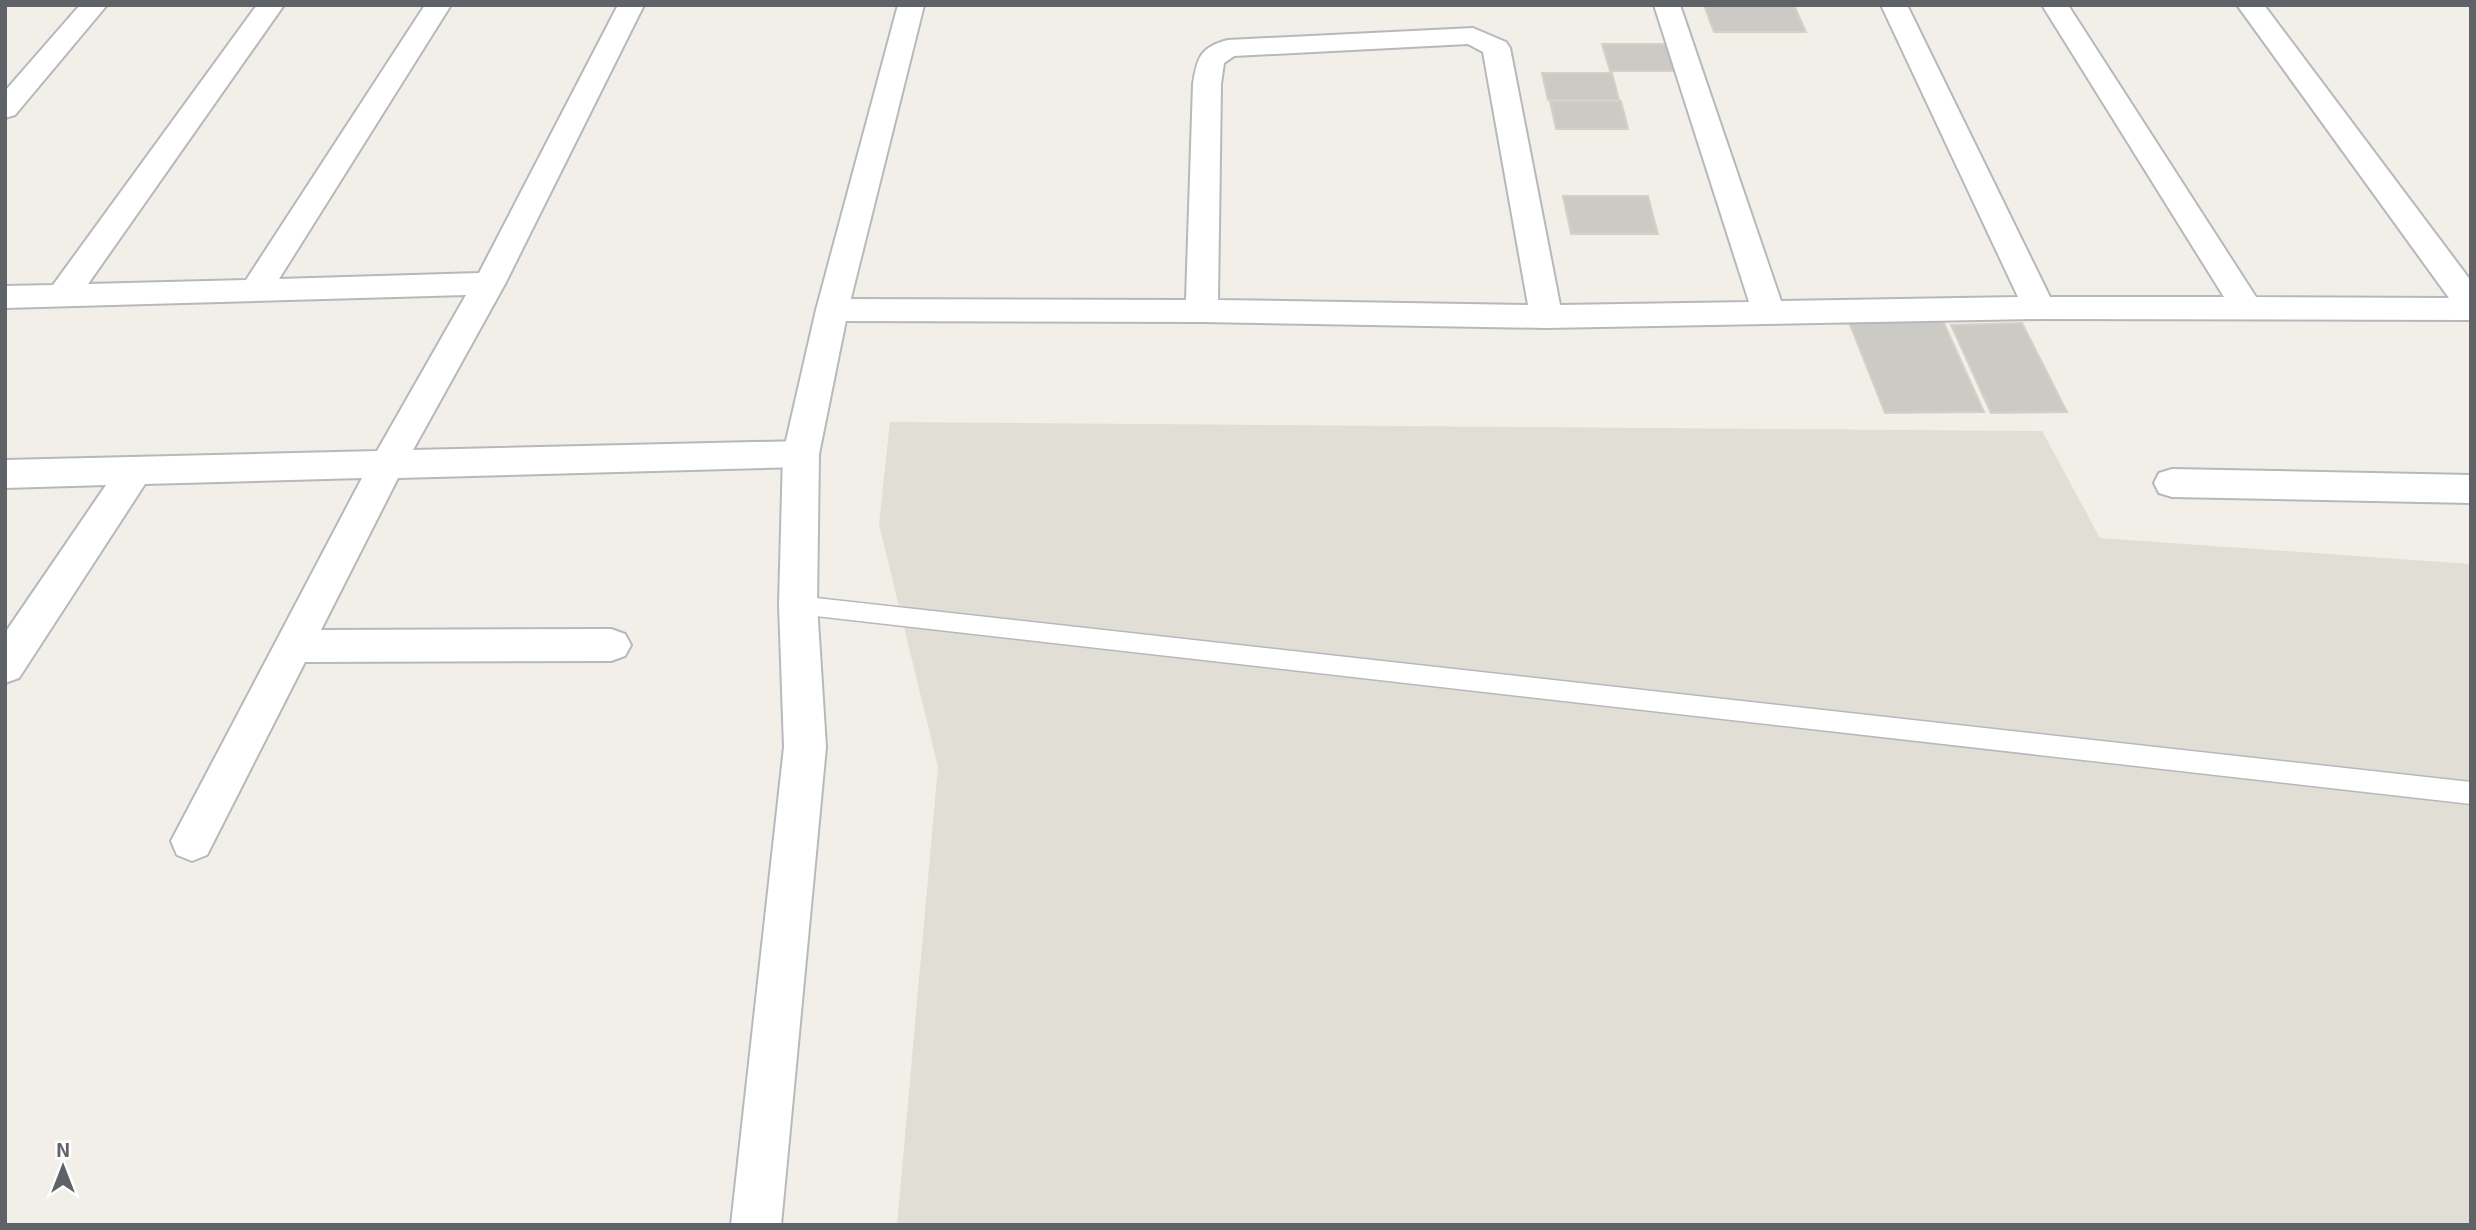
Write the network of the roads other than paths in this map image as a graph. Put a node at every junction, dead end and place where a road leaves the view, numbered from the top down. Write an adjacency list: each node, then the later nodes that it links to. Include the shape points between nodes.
1 (94, 5): 10 (street)
2 (271, 5): 13 (street)
3 (439, 5): 12 (street)
4 (631, 5): 11 (street)
5 (911, 5): 18 (street)
6 (1667, 5): 20 (street)
7 (1894, 5): 17 (street)
8 (2055, 5): 15 (street)
9 (2250, 5): 16 (street)
10 (5, 109)
11 (489, 284): 12 (street); 23 (street)
12 (254, 292): 13 (street)
13 (63, 295): 14 (street)
14 (5, 297)
15 (2246, 307): 16 (street); 17 (street)
16 (2471, 307)
17 (2039, 308): 20 (street)
18 (832, 310): 19 (street); 22 (street)
19 (1202, 311): 21 (street); 21 (street, via 1211,59 1228,48 1473,36 1496,48)
20 (1768, 312): 21 (street)
21 (1546, 317)
22 (801, 454): 23 (street); 28 (street)
23 (388, 463): 24 (street); 30 (street)
24 (135, 471): 25 (street); 31 (street)
25 (5, 474)
26 (2172, 483): 27 (street)
27 (2471, 489)
28 (798, 605): 32 (lane); 34 (street, via 805,747)
29 (611, 645): 30 (street)
30 (293, 646): 33 (street)
31 (5, 666)
32 (2471, 793)
33 (192, 841)
34 (756, 1225)

